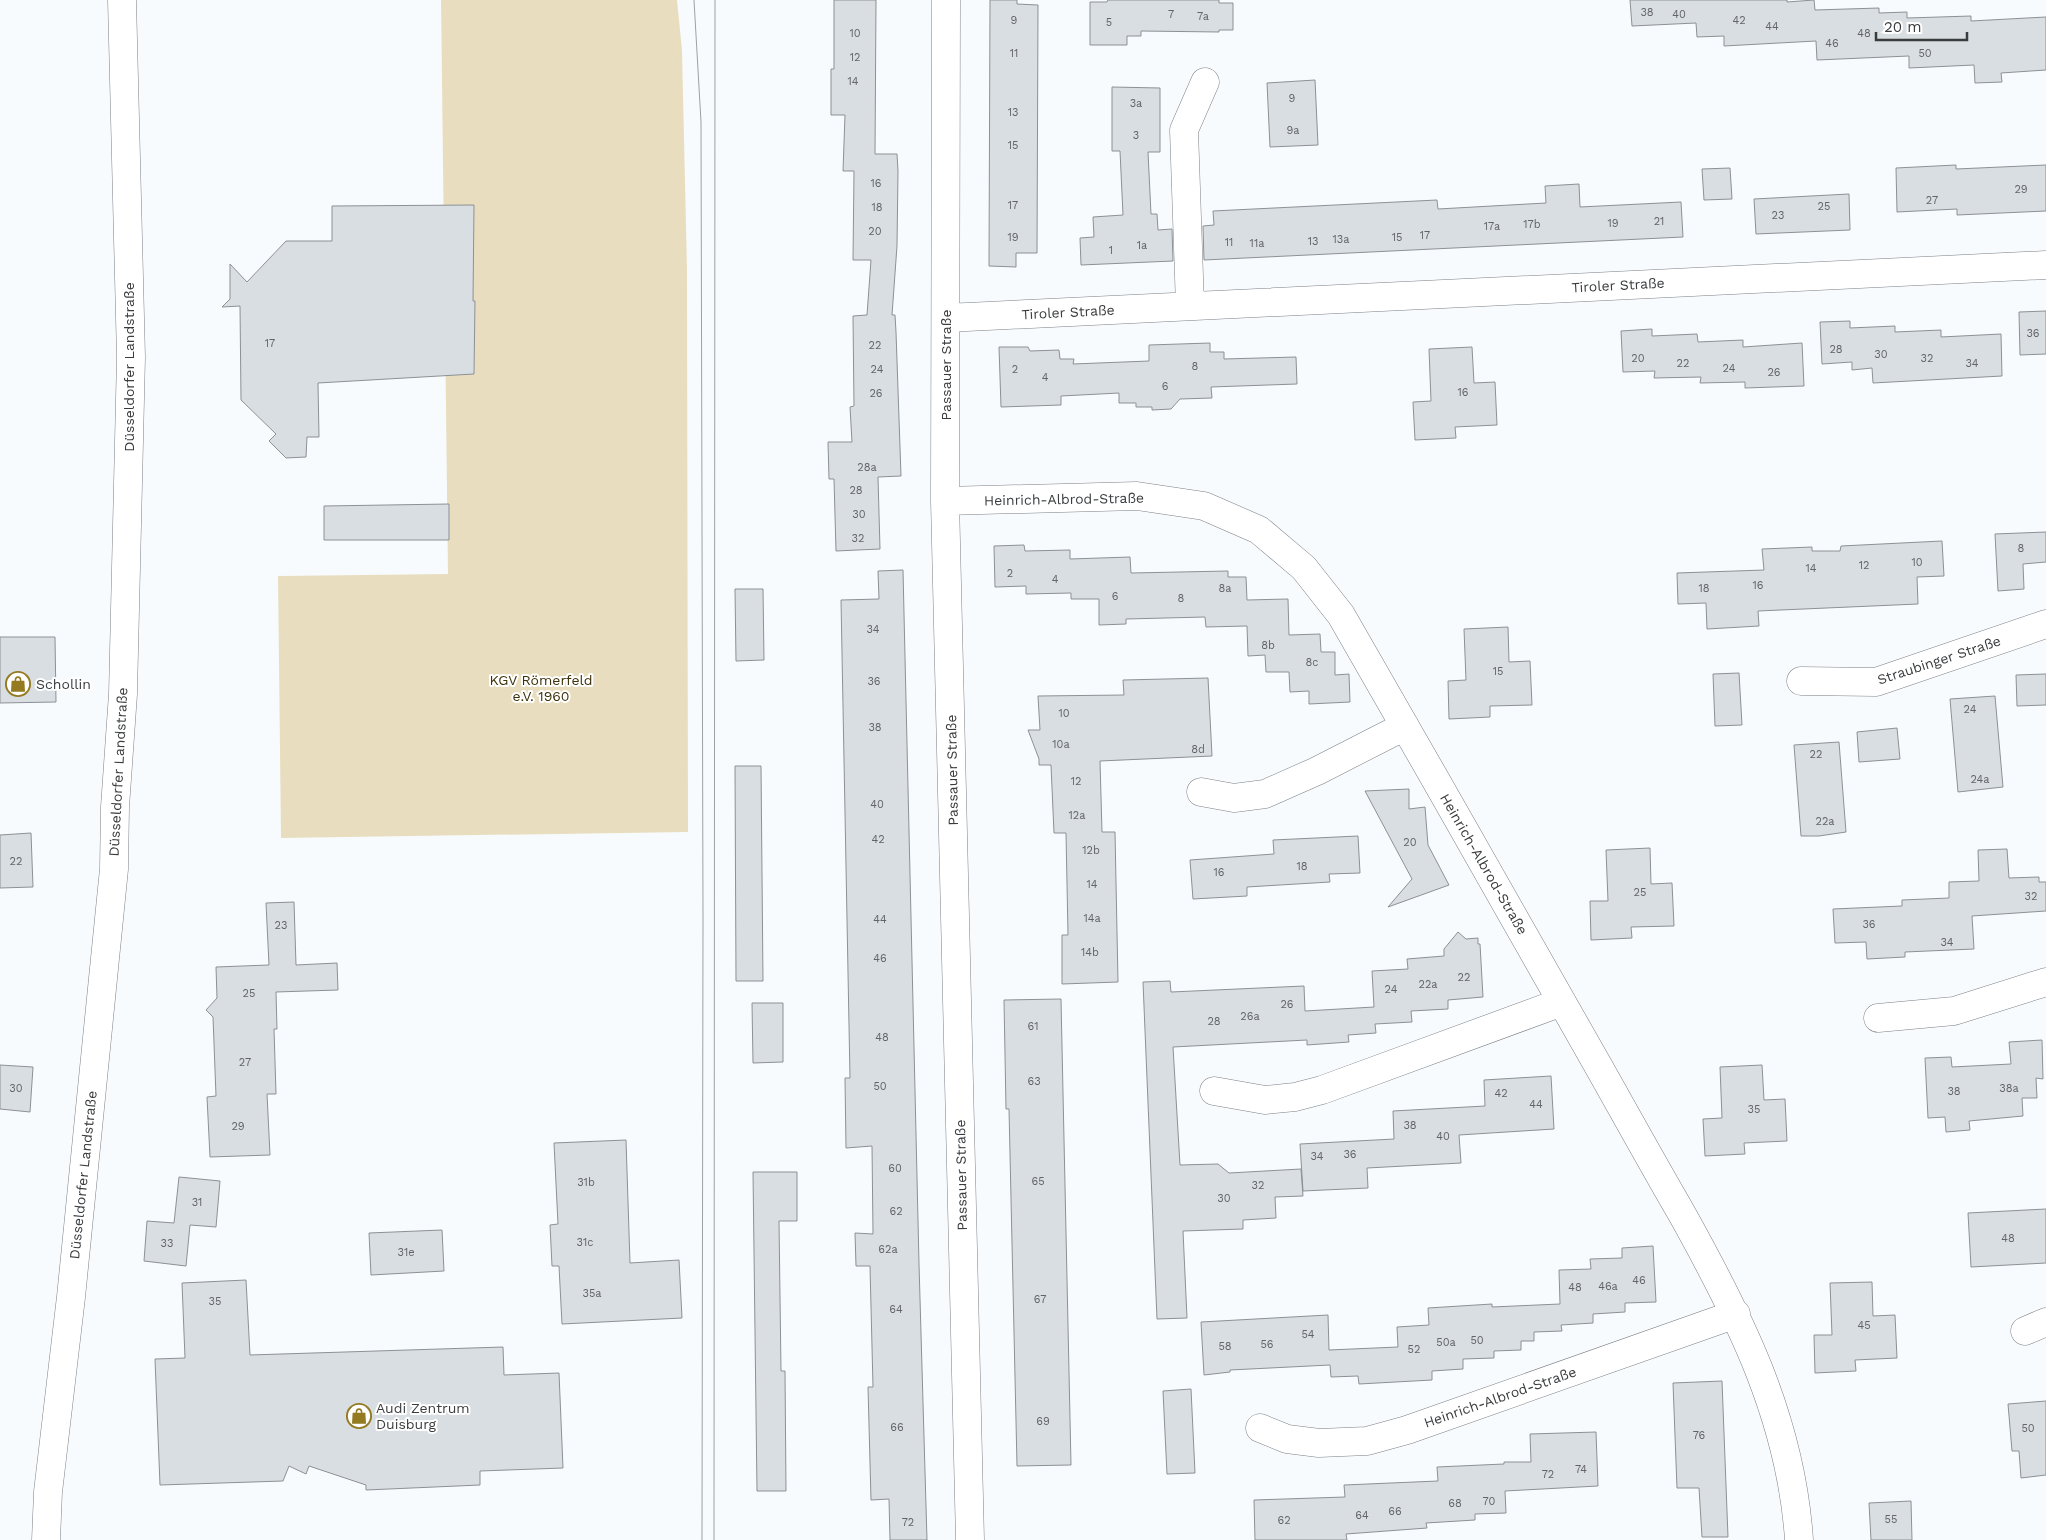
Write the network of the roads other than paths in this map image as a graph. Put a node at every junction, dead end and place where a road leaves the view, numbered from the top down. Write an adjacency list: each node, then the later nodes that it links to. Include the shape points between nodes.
1 (122, 0): 18 (street, Düsseldorfer Landstraße, via 132,357 113,879 48,1492)
2 (946, 0): 6 (street, Passauer Straße)
3 (1205, 82): 5 (street, via 1184,130)
4 (2046, 265): 5 (street, Tiroler Straße)
5 (1190, 306): 6 (street, Tiroler Straße)
6 (946, 318): 7 (street, Passauer Straße)
7 (946, 501): 10 (street, Heinrich-Albrod-Straße, via 1136,496 1204,506 1259,530 1304,568 1341,615); 19 (street, Passauer Straße)
8 (2046, 624): 9 (street, Straubinger Straße, via 1876,682)
9 (1801, 681)
10 (1405, 726): 11 (street, via 1265,794 1234,798); 13 (street, Heinrich-Albrod-Straße)
11 (1202, 792)
12 (2046, 982): 14 (street, via 1954,1011)
13 (1562, 1002): 15 (street, via 1295,1097 1265,1100); 16 (street, Heinrich-Albrod-Straße)
14 (1878, 1018)
15 (1214, 1091)
16 (1736, 1314): 17 (street, Heinrich-Albrod-Straße, via 1407,1430 1367,1441 1319,1443 1288,1439); 20 (street, Heinrich-Albrod-Straße, via 1779,1424 1796,1502)
17 (1260, 1428)
18 (46, 1540)
19 (970, 1540)
20 (1799, 1540)

